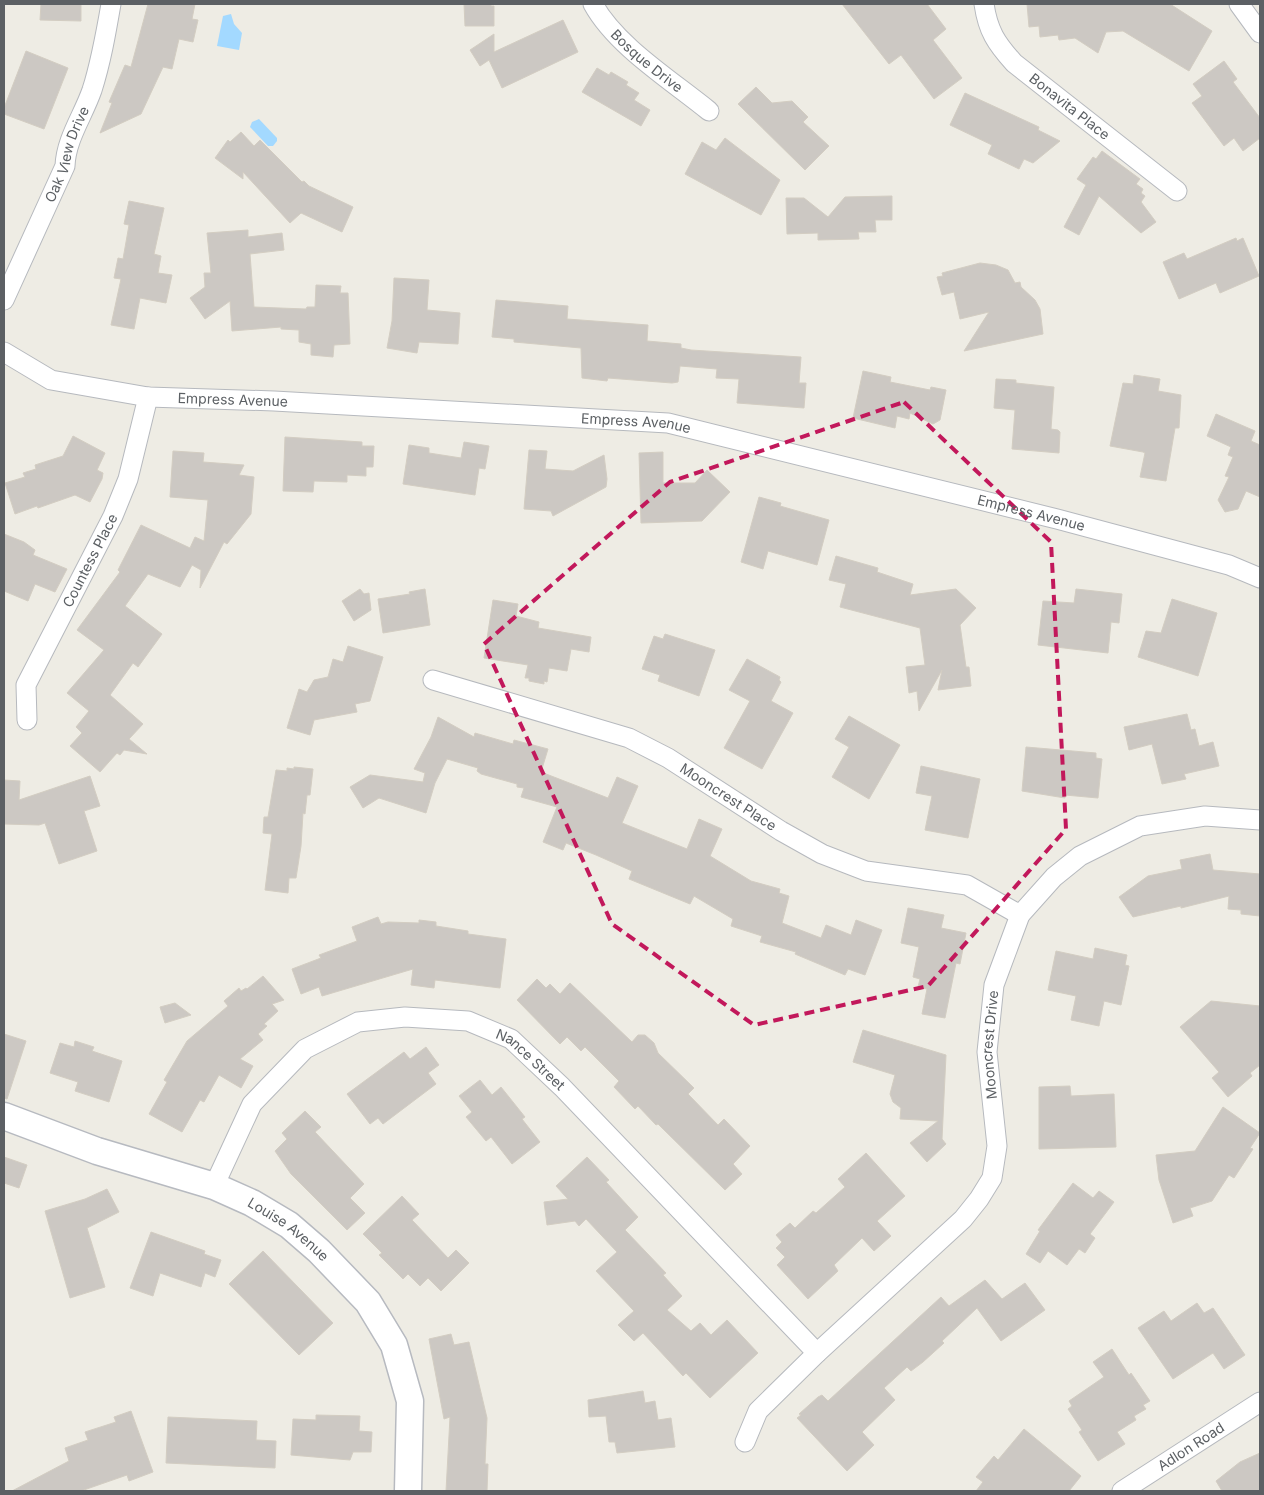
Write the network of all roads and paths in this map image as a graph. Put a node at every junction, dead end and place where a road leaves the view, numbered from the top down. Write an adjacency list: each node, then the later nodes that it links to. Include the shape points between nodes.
1 (111, 4): 8 (street, Oak View Drive, via 102,56 66,151 65,166)
2 (593, 4): 6 (street, Bosque Drive, via 615,34)
3 (984, 4): 7 (street, Bonavita Place, via 988,26 1000,48 1014,64)
4 (1239, 4): 5 (street)
5 (1260, 32)
6 (709, 111)
7 (1177, 191)
8 (4, 300)
9 (4, 352): 10 (street, Empress Avenue, via 51,380)
10 (148, 397): 11 (street, Empress Avenue, via 668,423 1057,519 1229,565); 13 (street, Countess Place, via 128,479 113,516 26,685)
11 (1260, 578)
12 (433, 680): 15 (street, Mooncrest Place, via 629,738 668,758 780,831 822,854 866,871 967,885)
13 (27, 720)
14 (1260, 820): 15 (street, Mooncrest Drive, via 1205,816 1140,826 1080,856 1054,877)
15 (1020, 915): 18 (street, Mooncrest Drive, via 994,985 987,1052 997,1146 992,1178 964,1219)
16 (4, 1116): 17 (street, Louise Avenue, via 97,1151)
17 (214, 1186): 18 (street, Nance Street, via 252,1104 305,1049 358,1022 405,1017 468,1021 510,1039 562,1087); 21 (street, Louise Avenue, via 289,1225 368,1302 394,1345 410,1401)
18 (817, 1353): 20 (street, Mooncrest Drive, via 758,1411)
19 (1260, 1402): 22 (street, Adlon Road)
20 (745, 1442)
21 (408, 1491)
22 (1122, 1491)

